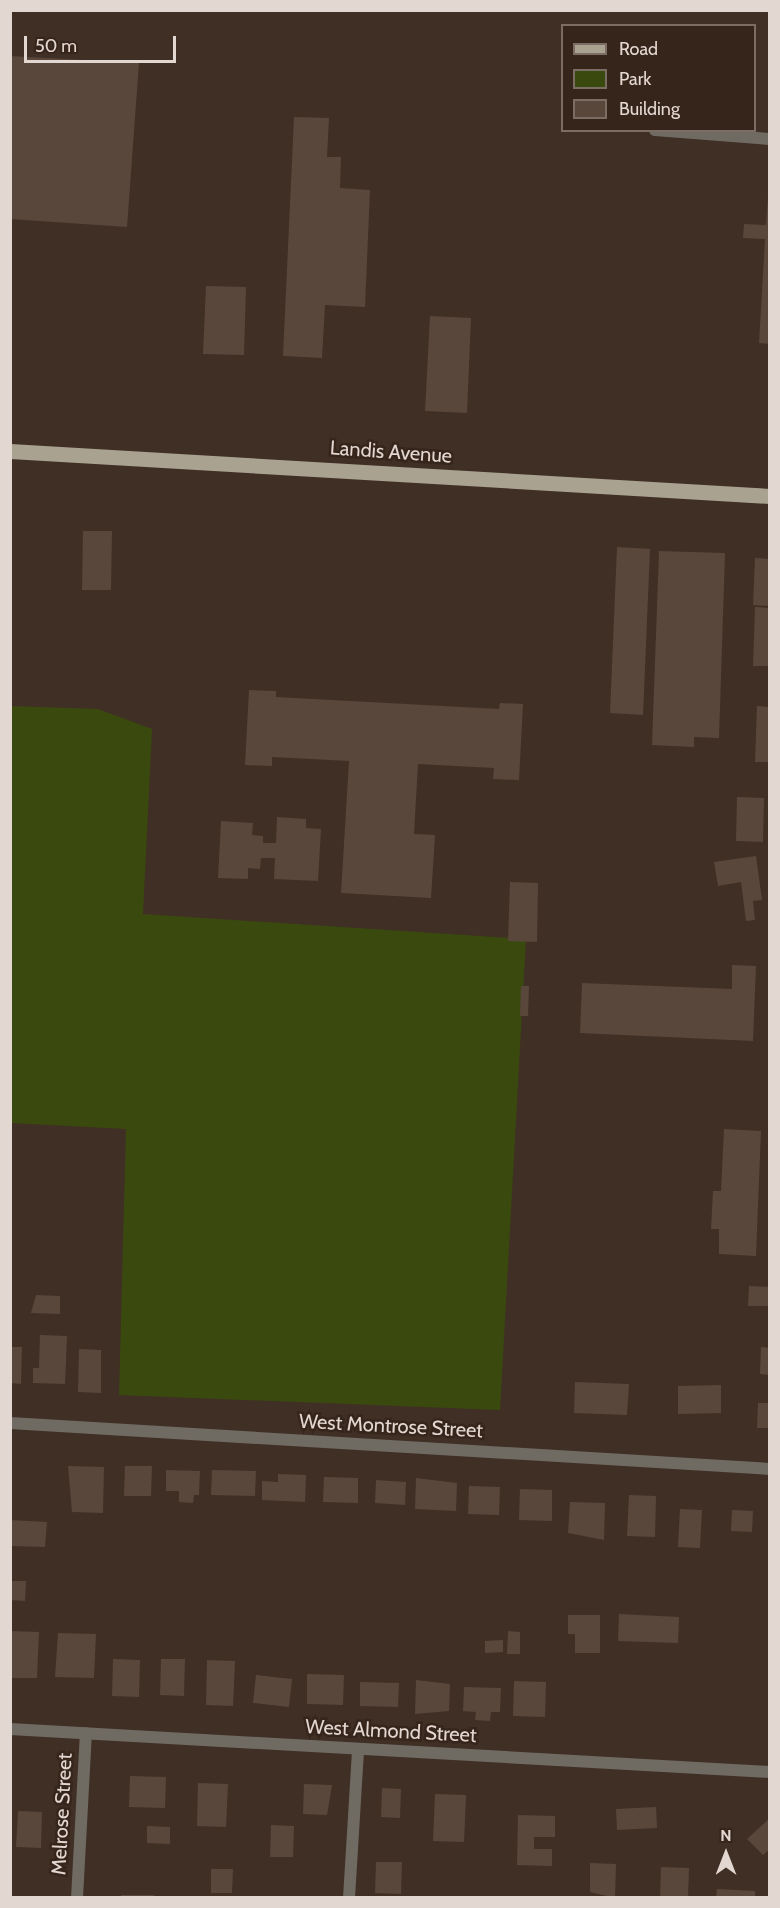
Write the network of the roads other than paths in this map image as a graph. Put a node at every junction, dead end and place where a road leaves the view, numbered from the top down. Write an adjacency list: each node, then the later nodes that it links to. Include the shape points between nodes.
1 (681, 132): 2 (street)
2 (770, 139)
3 (10, 451): 4 (main road, Landis Avenue)
4 (770, 496)
5 (10, 1423): 6 (street, West Montrose Street)
6 (770, 1469)
7 (10, 1729): 8 (street, West Almond Street)
8 (87, 1733): 9 (street, West Almond Street); 11 (street, Melrose Street)
9 (357, 1749): 10 (street, West Almond Street); 12 (street)
10 (770, 1773)
11 (77, 1898)
12 (349, 1898)

